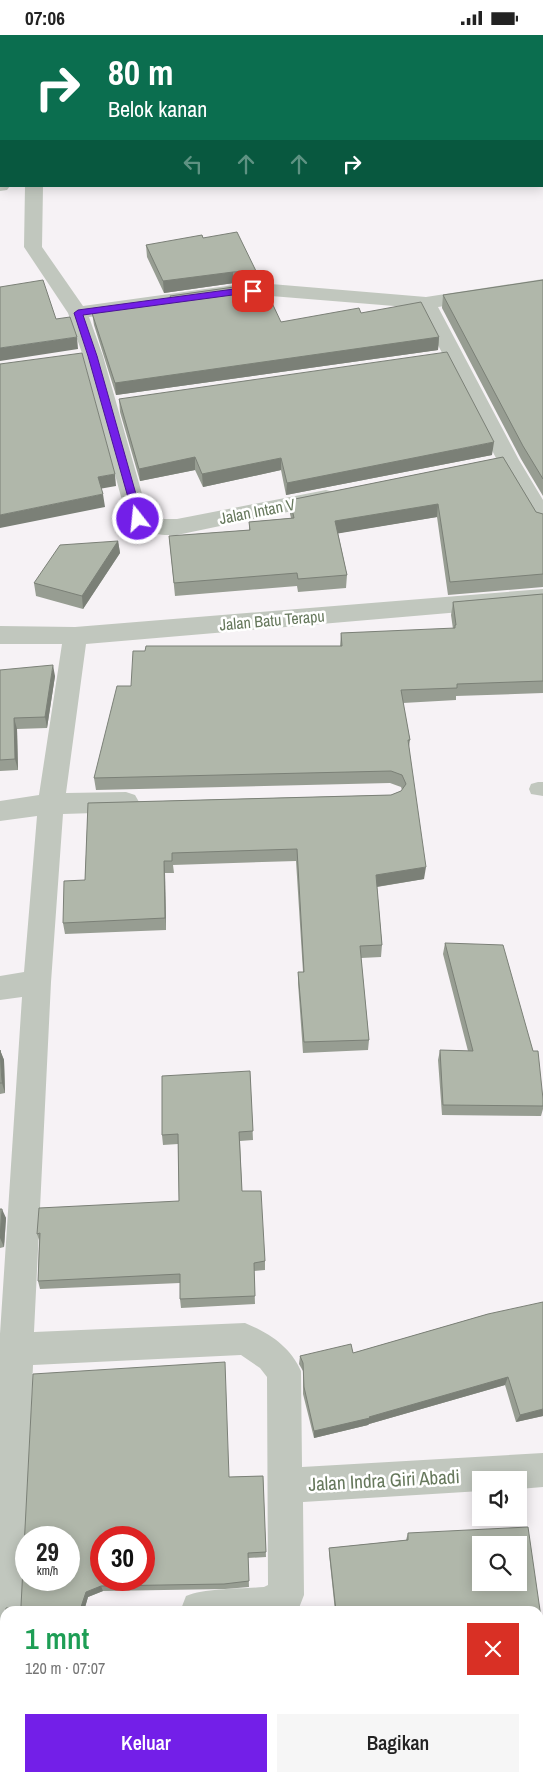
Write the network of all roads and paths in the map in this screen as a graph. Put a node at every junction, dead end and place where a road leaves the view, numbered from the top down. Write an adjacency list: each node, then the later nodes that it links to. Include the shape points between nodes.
1 (34, 187): 4 (street, via 33,247)
2 (543, 285): 3 (street)
3 (426, 303): 4 (street, via 262,290); 6 (street, via 444,356 498,462)
4 (78, 313): 5 (street, Jalan Intan V, via 83,358 116,403 138,519 152,527 177,527)
5 (342, 493)
6 (543, 519)
7 (543, 597): 9 (street, Jalan Batu Terapu)
8 (0, 635): 9 (street, Jalan Batu Terapu)
9 (75, 636): 11 (street)
10 (150, 801): 11 (street)
11 (51, 804): 12 (street); 13 (street)
12 (0, 811)
13 (37, 982): 14 (street); 15 (street)
14 (0, 988)
15 (8, 1349): 17 (street, via 245,1339 272,1356 284,1371); 18 (street)
16 (543, 1470): 17 (street, Jalan Indra Giri Abadi)
17 (285, 1486): 19 (street, via 286,1595 268,1605)
18 (3, 1606)
19 (257, 1606)

